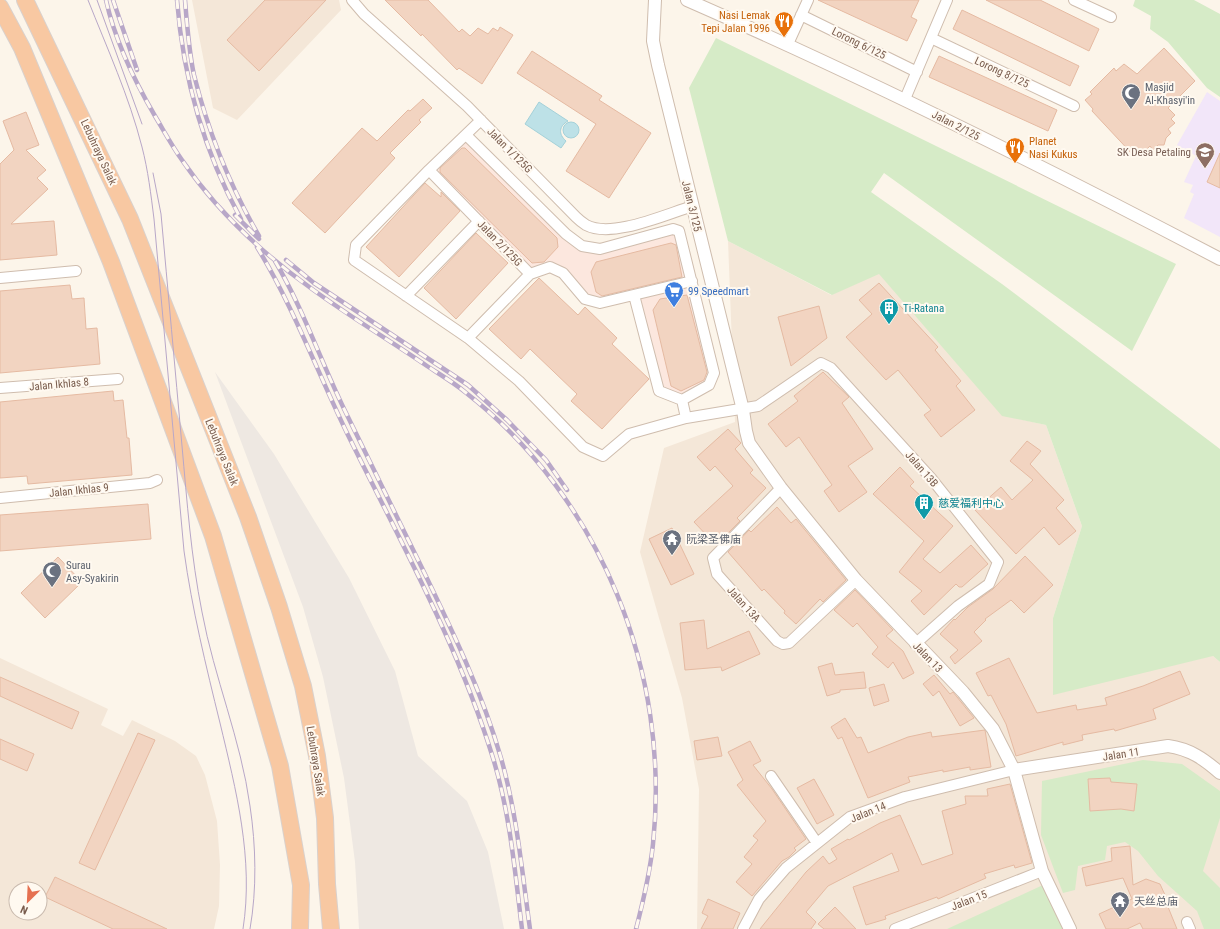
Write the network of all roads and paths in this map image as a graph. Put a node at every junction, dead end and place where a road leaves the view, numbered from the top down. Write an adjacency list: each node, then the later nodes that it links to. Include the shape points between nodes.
1 (25, 0): 45 (highway, Lebuhraya Salak, via 130,219 248,517 279,607 303,686 317,756 325,818)
2 (352, 0): 16 (street, Jalan 1/125G, via 364,14)
3 (655, 0): 19 (street, Jalan 3/125, via 653,41)
4 (687, 0): 12 (street, Jalan 2/125)
5 (808, 0): 9 (street)
6 (947, 0): 11 (street)
7 (1074, 0): 10 (street)
8 (0, 7): 44 (highway, via 22,48 111,262 212,536 280,766 301,885)
9 (801, 15): 12 (street); 13 (street, Lorong 6/125)
10 (1111, 17)
11 (931, 38): 13 (street); 15 (street, Lorong 8/125)
12 (788, 44): 14 (street, Jalan 2/125)
13 (917, 72): 14 (street)
14 (905, 100): 21 (street, Jalan 2/125)
15 (1074, 106)
16 (481, 120): 17 (street); 19 (street, Jalan 1/125G, via 576,217 587,225 622,228)
17 (466, 135): 18 (street); 25 (street, via 566,234 582,246 600,249 674,229 678,231)
18 (429, 170): 20 (street, Jalan 2/125G); 27 (street, via 356,245 354,260)
19 (693, 206): 32 (street, Jalan 3/125)
20 (479, 221): 23 (street, Jalan 2/125G); 27 (street)
21 (1220, 259)
22 (76, 271): 24 (street)
23 (530, 274): 26 (street, Jalan 2/125G, via 550,267 563,273 585,300 600,303); 28 (street)
24 (0, 278)
25 (692, 281): 26 (street, Jalan 2/125G); 31 (street, via 714,373 709,385)
26 (634, 295): 31 (street, via 658,391)
27 (406, 296): 28 (street)
28 (468, 338): 33 (street, via 520,381 583,447 603,456 629,434)
29 (118, 379): 30 (street, Jalan Ikhlas 8)
30 (0, 388)
31 (682, 400): 33 (street)
32 (743, 410): 33 (street); 35 (street, Jalan 13, via 749,443); 38 (street, Jalan 13B, via 758,406 772,398 821,364 831,368 931,478 998,562 989,584 958,606)
33 (686, 418)
34 (156, 480): 36 (street, Jalan Ikhlas 9, via 150,483)
35 (781, 488): 37 (street, Jalan 13); 37 (street, Jalan 13A, via 713,558 717,574 777,641 783,644 789,643)
36 (0, 498)
37 (856, 580): 38 (street, Jalan 13)
38 (915, 644): 39 (street, Jalan 13, via 993,729)
39 (1014, 770): 40 (street, Jalan 11, via 1168,746 1189,751); 42 (street, Jalan 14, via 905,797 850,817); 43 (street, Jalan 13)
40 (1220, 773)
41 (771, 776): 42 (street)
42 (817, 843): 46 (street, Jalan 14, via 786,868 764,894)
43 (1042, 871): 47 (street, Jalan 15); 48 (street, Jalan 13)
44 (300, 929)
45 (331, 929)
46 (743, 929)
47 (895, 929)
48 (1070, 929)

